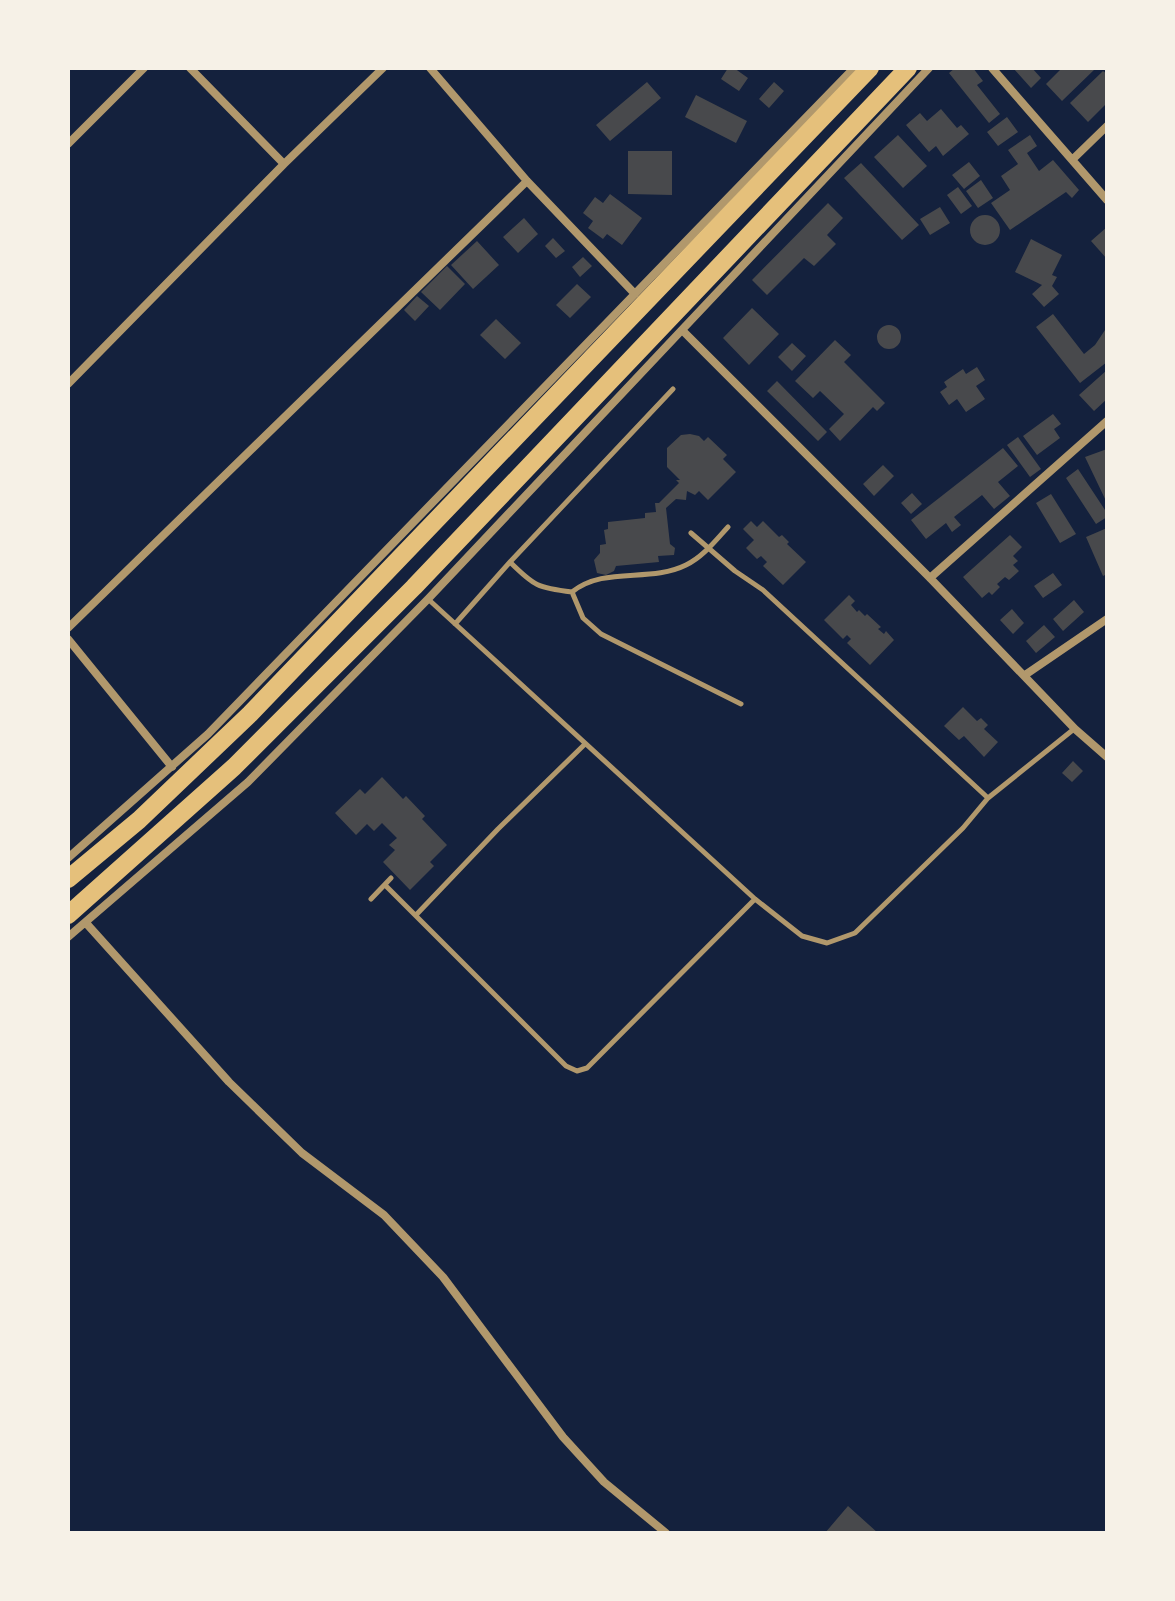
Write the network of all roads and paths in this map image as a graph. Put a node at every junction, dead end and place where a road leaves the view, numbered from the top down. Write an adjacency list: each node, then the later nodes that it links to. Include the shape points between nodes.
1 (144, 68): 11 (street)
2 (190, 68): 13 (street)
3 (383, 68): 13 (street)
4 (430, 68): 14 (street)
5 (854, 68): 16 (street)
6 (870, 68): 41 (highway, via 250,714)
7 (908, 68): 45 (highway, via 414,587 234,767)
8 (929, 68): 17 (street)
9 (992, 68): 12 (street)
10 (1107, 126): 12 (street)
11 (68, 144)
12 (1072, 160): 15 (street)
13 (284, 164): 18 (street)
14 (527, 181): 16 (street); 30 (street)
15 (1107, 200)
16 (635, 294): 37 (street)
17 (682, 330): 25 (street); 27 (street)
18 (68, 384)
19 (673, 389): 24 (lane)
20 (1107, 421): 25 (street)
21 (728, 527): 23 (lane)
22 (691, 533): 23 (lane)
23 (708, 549): 26 (lane, via 678,568 590,579); 38 (lane, via 763,590)
24 (510, 562): 26 (lane, via 530,582); 29 (lane)
25 (930, 578): 32 (street)
26 (572, 592): 33 (lane, via 583,618 601,634)
27 (428, 599): 29 (lane); 47 (street, via 248,782)
28 (1107, 619): 32 (street)
29 (455, 624): 35 (lane)
30 (68, 628)
31 (68, 639): 37 (street)
32 (1025, 675): 34 (street)
33 (741, 704)
34 (1075, 729): 36 (street); 38 (lane)
35 (585, 744): 44 (lane); 46 (lane)
36 (1107, 757)
37 (172, 767): 39 (street)
38 (988, 798): 44 (lane, via 855,933 827,943 802,936)
39 (68, 858)
40 (391, 878): 42 (lane)
41 (68, 879)
42 (385, 885): 43 (lane); 46 (lane)
43 (371, 899)
44 (755, 899): 46 (lane, via 587,1068 577,1071 566,1066)
45 (68, 915)
46 (416, 915)
47 (86, 923): 48 (street); 49 (street, via 229,1082 302,1153 384,1215 443,1277 563,1437 604,1482)
48 (68, 937)
49 (666, 1533)

